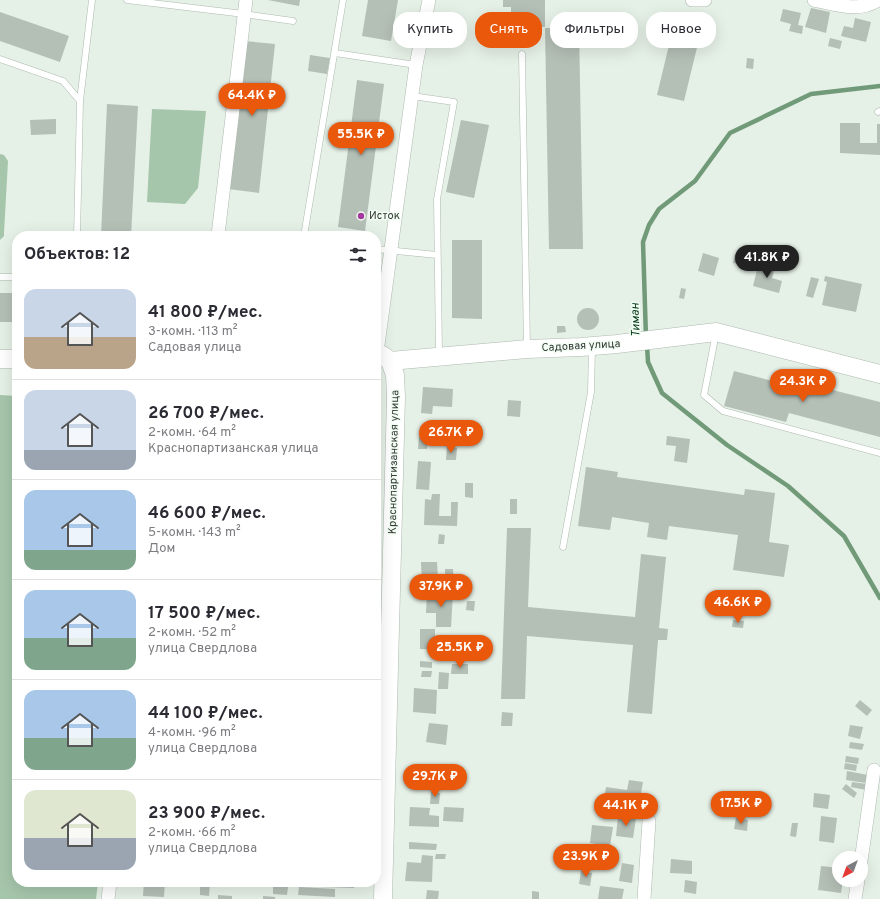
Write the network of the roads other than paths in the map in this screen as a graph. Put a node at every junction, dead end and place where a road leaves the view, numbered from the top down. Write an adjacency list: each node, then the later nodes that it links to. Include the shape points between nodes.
1 (92, 0): 15 (lane)
2 (126, 0): 8 (lane)
3 (246, 0): 8 (street)
4 (343, 0): 10 (lane)
5 (429, 0): 13 (street, Краснопартизанская улица)
6 (814, 0): 7 (street, via 859,8)
7 (874, 2)
8 (244, 14): 9 (lane); 17 (street)
9 (293, 21)
10 (335, 53): 13 (lane); 18 (lane)
11 (522, 54): 26 (lane)
12 (0, 59): 15 (lane, via 63,81)
13 (416, 65): 14 (street, Краснопартизанская улица)
14 (412, 96): 20 (street, Краснопартизанская улица); 21 (lane, via 454,102 437,199)
15 (80, 102): 16 (lane)
16 (77, 231)
17 (223, 231)
18 (305, 231)
19 (381, 249): 20 (lane)
20 (390, 250): 21 (lane); 27 (street, Краснопартизанская улица)
21 (437, 255): 28 (lane)
22 (0, 277): 23 (lane)
23 (12, 277)
24 (716, 332): 25 (street, Садовая улица); 31 (street, Садовая улица); 32 (lane, via 704,395 723,411)
25 (593, 346): 26 (street, Садовая улица); 33 (lane, via 591,392)
26 (527, 349): 28 (street, Садовая улица)
27 (381, 355): 28 (street, Садовая улица); 40 (street, Краснопартизанская улица, via 395,376 396,397)
28 (439, 357)
29 (0, 359): 30 (street)
30 (12, 359)
31 (880, 374)
32 (880, 453)
33 (563, 547)
34 (874, 770): 36 (street)
35 (649, 821): 41 (street)
36 (862, 851)
37 (109, 887): 39 (street)
38 (857, 887): 42 (street)
39 (108, 899)
40 (383, 899)
41 (644, 899)
42 (855, 899)

